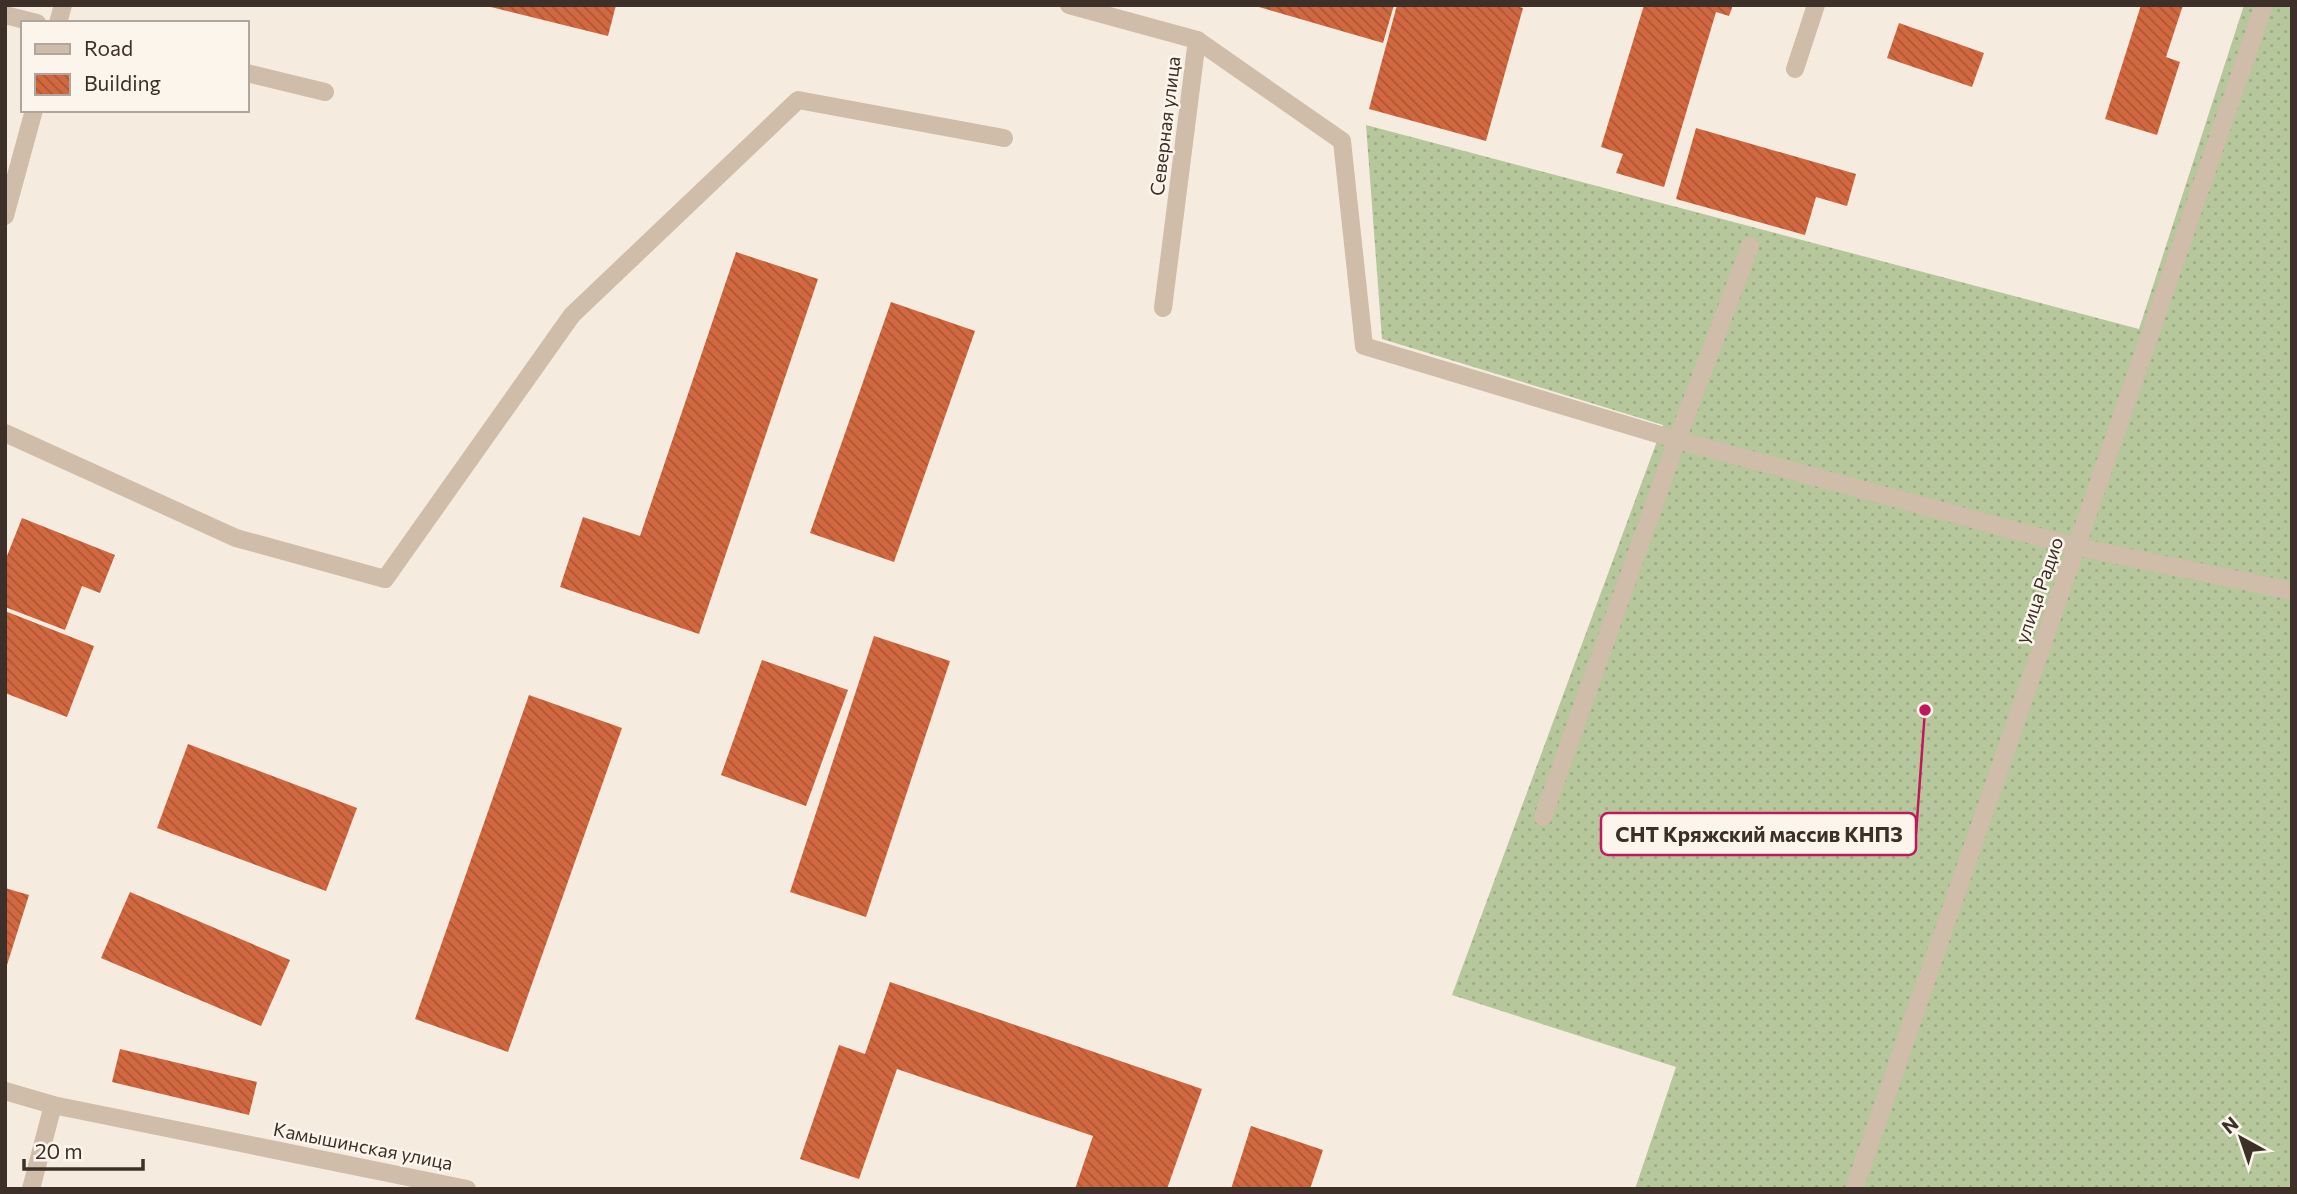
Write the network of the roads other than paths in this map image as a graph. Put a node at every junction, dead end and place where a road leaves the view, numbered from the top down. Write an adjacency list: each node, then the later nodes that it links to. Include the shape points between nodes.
1 (1069, 5): 6 (street, Северная улица)
2 (1816, 5): 7 (street)
3 (2264, 5): 17 (street, улица Радио)
4 (5, 15): 5 (street)
5 (29, 21)
6 (1197, 40): 14 (street, Северная улица); 16 (street, via 1342,141 1364,346)
7 (1795, 69)
8 (248, 74): 9 (street)
9 (326, 93)
10 (33, 112): 12 (street)
11 (1004, 138): 15 (street, via 798,100 572,314 385,579 236,538)
12 (5, 216)
13 (1750, 246): 16 (street)
14 (1163, 308)
15 (5, 433)
16 (1677, 440): 17 (street); 19 (street)
17 (2077, 547): 18 (street); 24 (street, улица Радио)
18 (2292, 591)
19 (1543, 817)
20 (5, 1091): 21 (street, Камышинская улица)
21 (53, 1105): 22 (street); 23 (street, Камышинская улица)
22 (31, 1189)
23 (467, 1189)
24 (1854, 1189)

